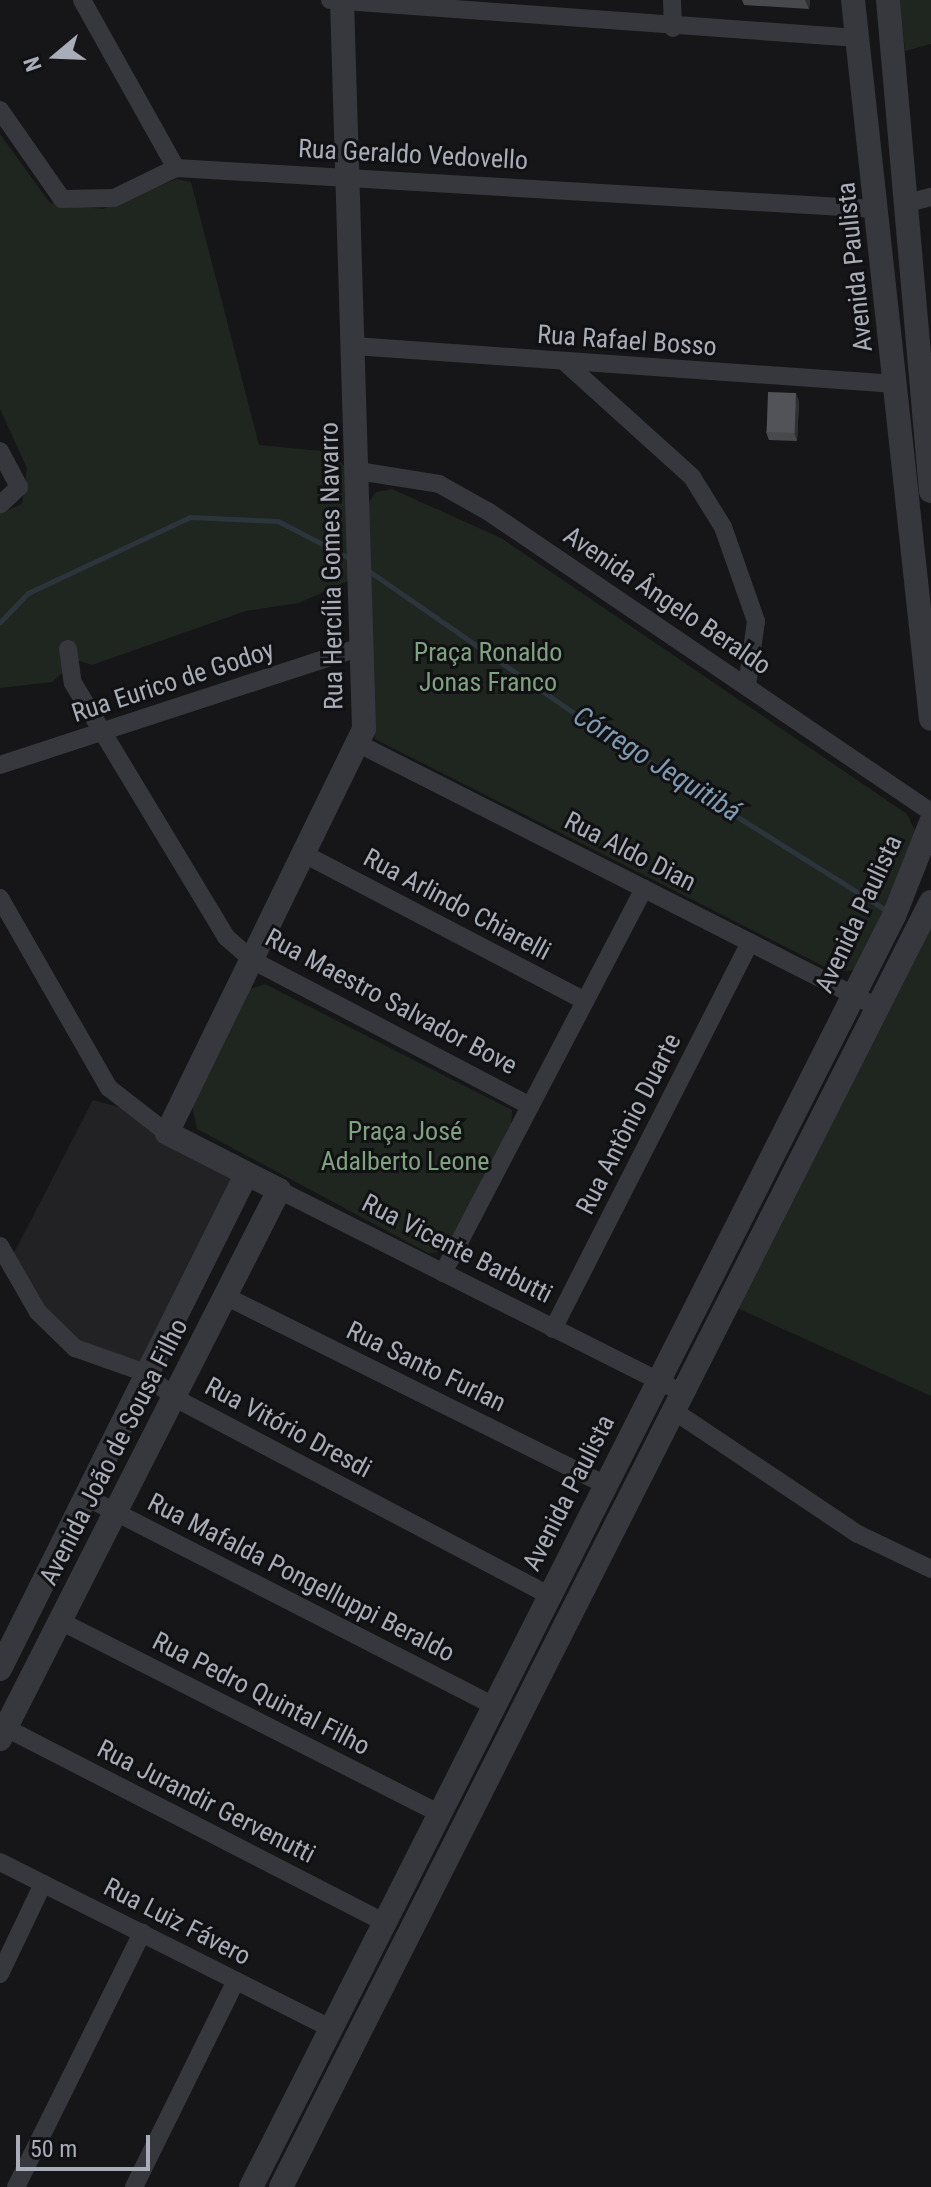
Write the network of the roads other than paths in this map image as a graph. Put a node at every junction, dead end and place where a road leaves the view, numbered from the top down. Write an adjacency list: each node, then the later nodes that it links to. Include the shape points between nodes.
1 (82, 0): 10 (street)
2 (330, 0): 3 (street)
3 (342, 0): 7 (street); 11 (street, Rua Hercília Gomes Navarro)
4 (672, 0): 7 (street)
5 (853, 0): 8 (street, Avenida Paulista)
6 (888, 0): 12 (street)
7 (673, 28): 8 (street)
8 (858, 38): 13 (street, Avenida Paulista)
9 (0, 110): 10 (street, Rua Geraldo Vedovello, via 62,199 114,198)
10 (176, 168): 11 (street, Rua Geraldo Vedovello)
11 (346, 176): 13 (street, Rua Geraldo Vedovello); 14 (street, Rua Hercília Gomes Navarro)
12 (919, 200): 19 (street)
13 (876, 209): 16 (street, Avenida Paulista)
14 (354, 346): 15 (street, Rua Rafael Bosso); 18 (street, Rua Hercília Gomes Navarro)
15 (567, 364): 16 (street, Rua Rafael Bosso); 23 (street, via 692,477 723,527 756,621)
16 (896, 384): 24 (street, Avenida Paulista)
17 (0, 451): 20 (street, via 15,478 16,495)
18 (358, 471): 21 (street, Rua Hercília Gomes Navarro); 23 (street, Avenida Ângelo Beraldo, via 415,477 477,505)
19 (931, 491)
20 (0, 505)
21 (362, 647): 25 (street, Rua Eurico de Godoy); 26 (street, Rua Hercília Gomes Navarro)
22 (68, 649): 25 (street, Rua Maestro Salvador Bove, via 73,683)
23 (747, 686): 28 (street, Avenida Ângelo Beraldo)
24 (931, 719)
25 (103, 733): 27 (street, Rua Eurico de Godoy); 35 (street, Rua Maestro Salvador Bove, via 211,917)
26 (359, 744): 30 (street, Rua Hercília Gomes Navarro); 31 (street, Rua Aldo Dian)
27 (0, 765)
28 (931, 812)
29 (931, 822): 36 (street, Avenida Paulista)
30 (306, 855): 35 (street, Rua Hercília Gomes Navarro); 37 (street, Rua Arlindo Chiarelli)
31 (644, 888): 34 (street, Rua Aldo Dian); 37 (street)
32 (0, 898): 40 (street, Rua Vicente Barbutti, via 109,1088)
33 (931, 902): 38 (street)
34 (750, 942): 36 (street, Rua Aldo Dian); 46 (street, Rua Antônio Duarte)
35 (254, 961): 39 (street, Rua Maestro Salvador Bove); 40 (street, Rua Hercília Gomes Navarro)
36 (852, 994): 38 (street, Rua Aldo Dian); 48 (street, Avenida Paulista)
37 (585, 1001): 39 (street)
38 (877, 1007): 50 (street)
39 (530, 1106): 44 (street)
40 (167, 1133): 41 (street, Rua Vicente Barbutti)
41 (246, 1175): 42 (street, Rua Vicente Barbutti); 47 (street, Avenida João de Sousa Filho)
42 (279, 1190): 44 (street, Rua Vicente Barbutti); 45 (street, Avenida João de Sousa Filho)
43 (0, 1246): 47 (street, Rua Vitório Dresdi, via 38,1312 75,1348)
44 (443, 1273): 46 (street, Rua Vicente Barbutti)
45 (225, 1296): 49 (street, Avenida João de Sousa Filho); 51 (street, Rua Santo Furlan)
46 (553, 1329): 48 (street, Rua Vicente Barbutti)
47 (146, 1373): 49 (street, Rua Vitório Dresdi); 52 (street, Avenida João de Sousa Filho)
48 (657, 1381): 50 (street, Rua Vicente Barbutti); 51 (street, Avenida Paulista)
49 (173, 1397): 53 (street, Avenida João de Sousa Filho); 55 (street, Rua Vitório Dresdi)
50 (679, 1403): 54 (street, Rua Vicente Barbutti, via 858,1534); 71 (street)
51 (603, 1484): 55 (street, Avenida Paulista)
52 (86, 1497): 53 (street, Rua Mafalda Pongelluppi Beraldo); 57 (street, Avenida João de Sousa Filho)
53 (115, 1512): 56 (street, Avenida João de Sousa Filho); 58 (street, Rua Mafalda Pongelluppi Beraldo)
54 (931, 1569)
55 (549, 1595): 58 (street, Avenida Paulista)
56 (60, 1621): 59 (street, Avenida João de Sousa Filho); 60 (street, Rua Pedro Quintal Filho)
57 (0, 1669)
58 (493, 1705): 60 (street, Avenida Paulista)
59 (3, 1733): 63 (street, Rua Jurandir Gervenutti)
60 (439, 1813): 63 (street, Avenida Paulista)
61 (0, 1862): 62 (street, Rua Luiz Fávero)
62 (43, 1884): 64 (street, Rua Luiz Fávero); 65 (street)
63 (384, 1922): 67 (street, Avenida Paulista)
64 (142, 1933): 66 (street, Rua Luiz Fávero); 68 (street)
65 (0, 1974)
66 (236, 1981): 67 (street, Rua Luiz Fávero); 69 (street)
67 (330, 2028): 70 (street, Avenida Paulista)
68 (16, 2187)
69 (134, 2187)
70 (251, 2187)
71 (281, 2187)

